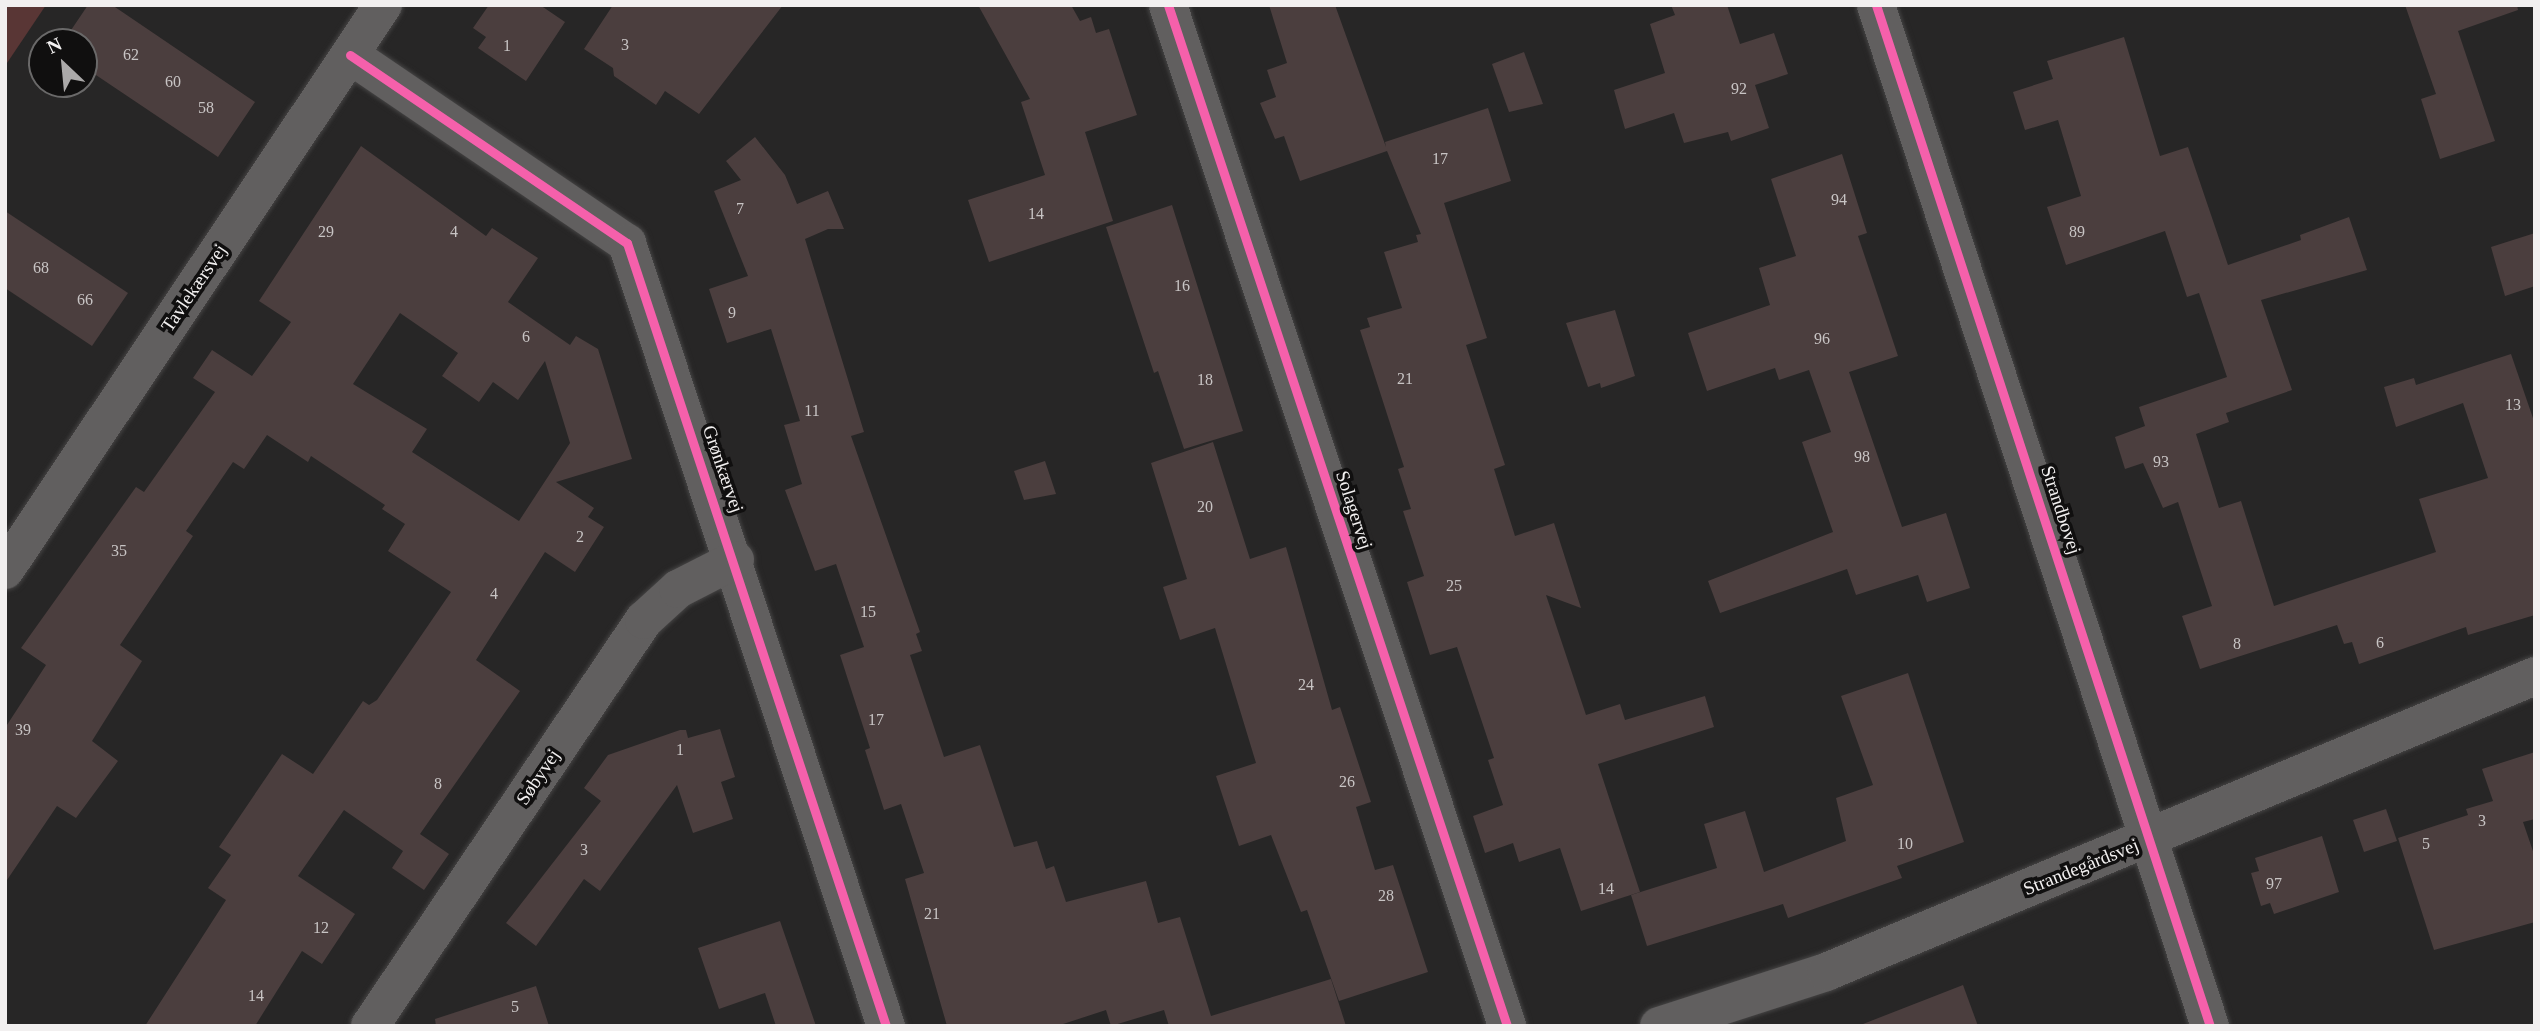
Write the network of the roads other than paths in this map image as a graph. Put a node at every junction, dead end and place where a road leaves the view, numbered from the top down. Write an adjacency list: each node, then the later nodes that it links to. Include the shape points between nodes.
1 (383, 5): 4 (street, Tavlekærsvej)
2 (1168, 5): 11 (street, Solagervej)
3 (1876, 5): 8 (street, Strandbovej)
4 (350, 55): 5 (street, Grønkærvej, via 627,243); 6 (street, Tavlekærsvej)
5 (735, 560): 9 (street, Søbyvej, via 678,589 644,620); 10 (street, Grønkærvej)
6 (5, 570)
7 (2535, 677): 8 (street, Strandegårdsvej)
8 (2150, 839): 12 (street, Strandegårdsvej, via 1826,972); 13 (street, Strandbovej)
9 (370, 1026)
10 (886, 1026)
11 (1507, 1026)
12 (1659, 1026)
13 (2210, 1026)

